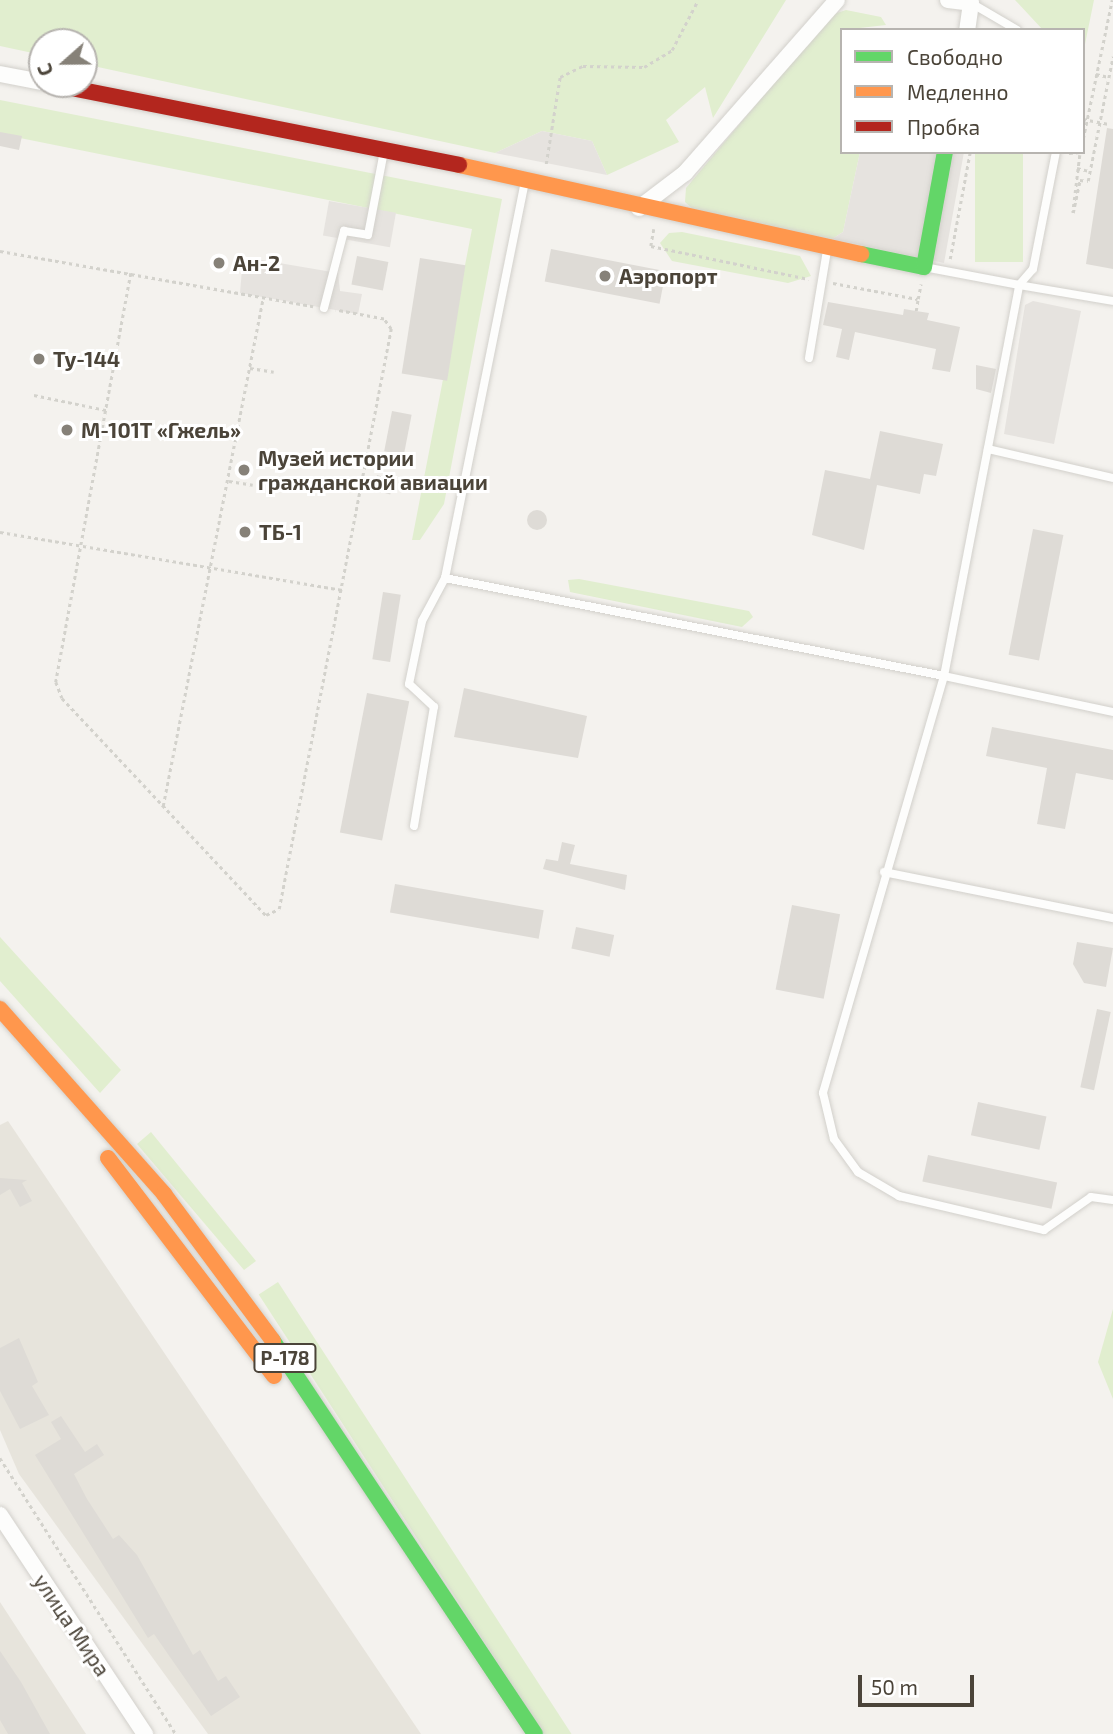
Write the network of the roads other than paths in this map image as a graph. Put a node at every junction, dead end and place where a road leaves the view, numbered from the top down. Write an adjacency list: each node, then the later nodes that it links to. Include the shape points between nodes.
1 (837, 0): 13 (street, via 685,173)
2 (948, 0): 3 (street)
3 (971, 3): 4 (street); 5 (lane)
4 (967, 28)
5 (1014, 28)
6 (0, 74): 7 (street)
7 (28, 79)
8 (98, 94): 9 (main road)
9 (384, 152): 12 (main road); 18 (lane, via 368,235 344,231)
10 (945, 154): 15 (main road)
11 (1056, 154): 16 (lane, via 1033,269)
12 (525, 178): 13 (main road); 22 (lane)
13 (639, 208): 14 (main road)
14 (828, 247): 15 (main road); 19 (lane)
15 (924, 267): 16 (lane)
16 (1019, 285): 17 (lane); 20 (lane)
17 (1113, 301)
18 (324, 309)
19 (809, 358)
20 (988, 449): 21 (lane); 23 (lane)
21 (1113, 478)
22 (444, 578): 23 (lane); 25 (lane, via 422,621 409,684 434,707)
23 (944, 676): 24 (lane); 26 (lane)
24 (1113, 712)
25 (415, 826)
26 (884, 872): 27 (lane); 30 (lane, via 823,1093 834,1139 858,1172 899,1196 1044,1230 1091,1197)
27 (1113, 918)
28 (0, 1009): 34 (main road, Р-178, via 164,1194 256,1315)
29 (0, 1035): 33 (main road, Р-178, via 213,1287)
30 (1113, 1200)
31 (0, 1515): 32 (street, улица Мира)
32 (145, 1734)
33 (514, 1734)
34 (535, 1734)

